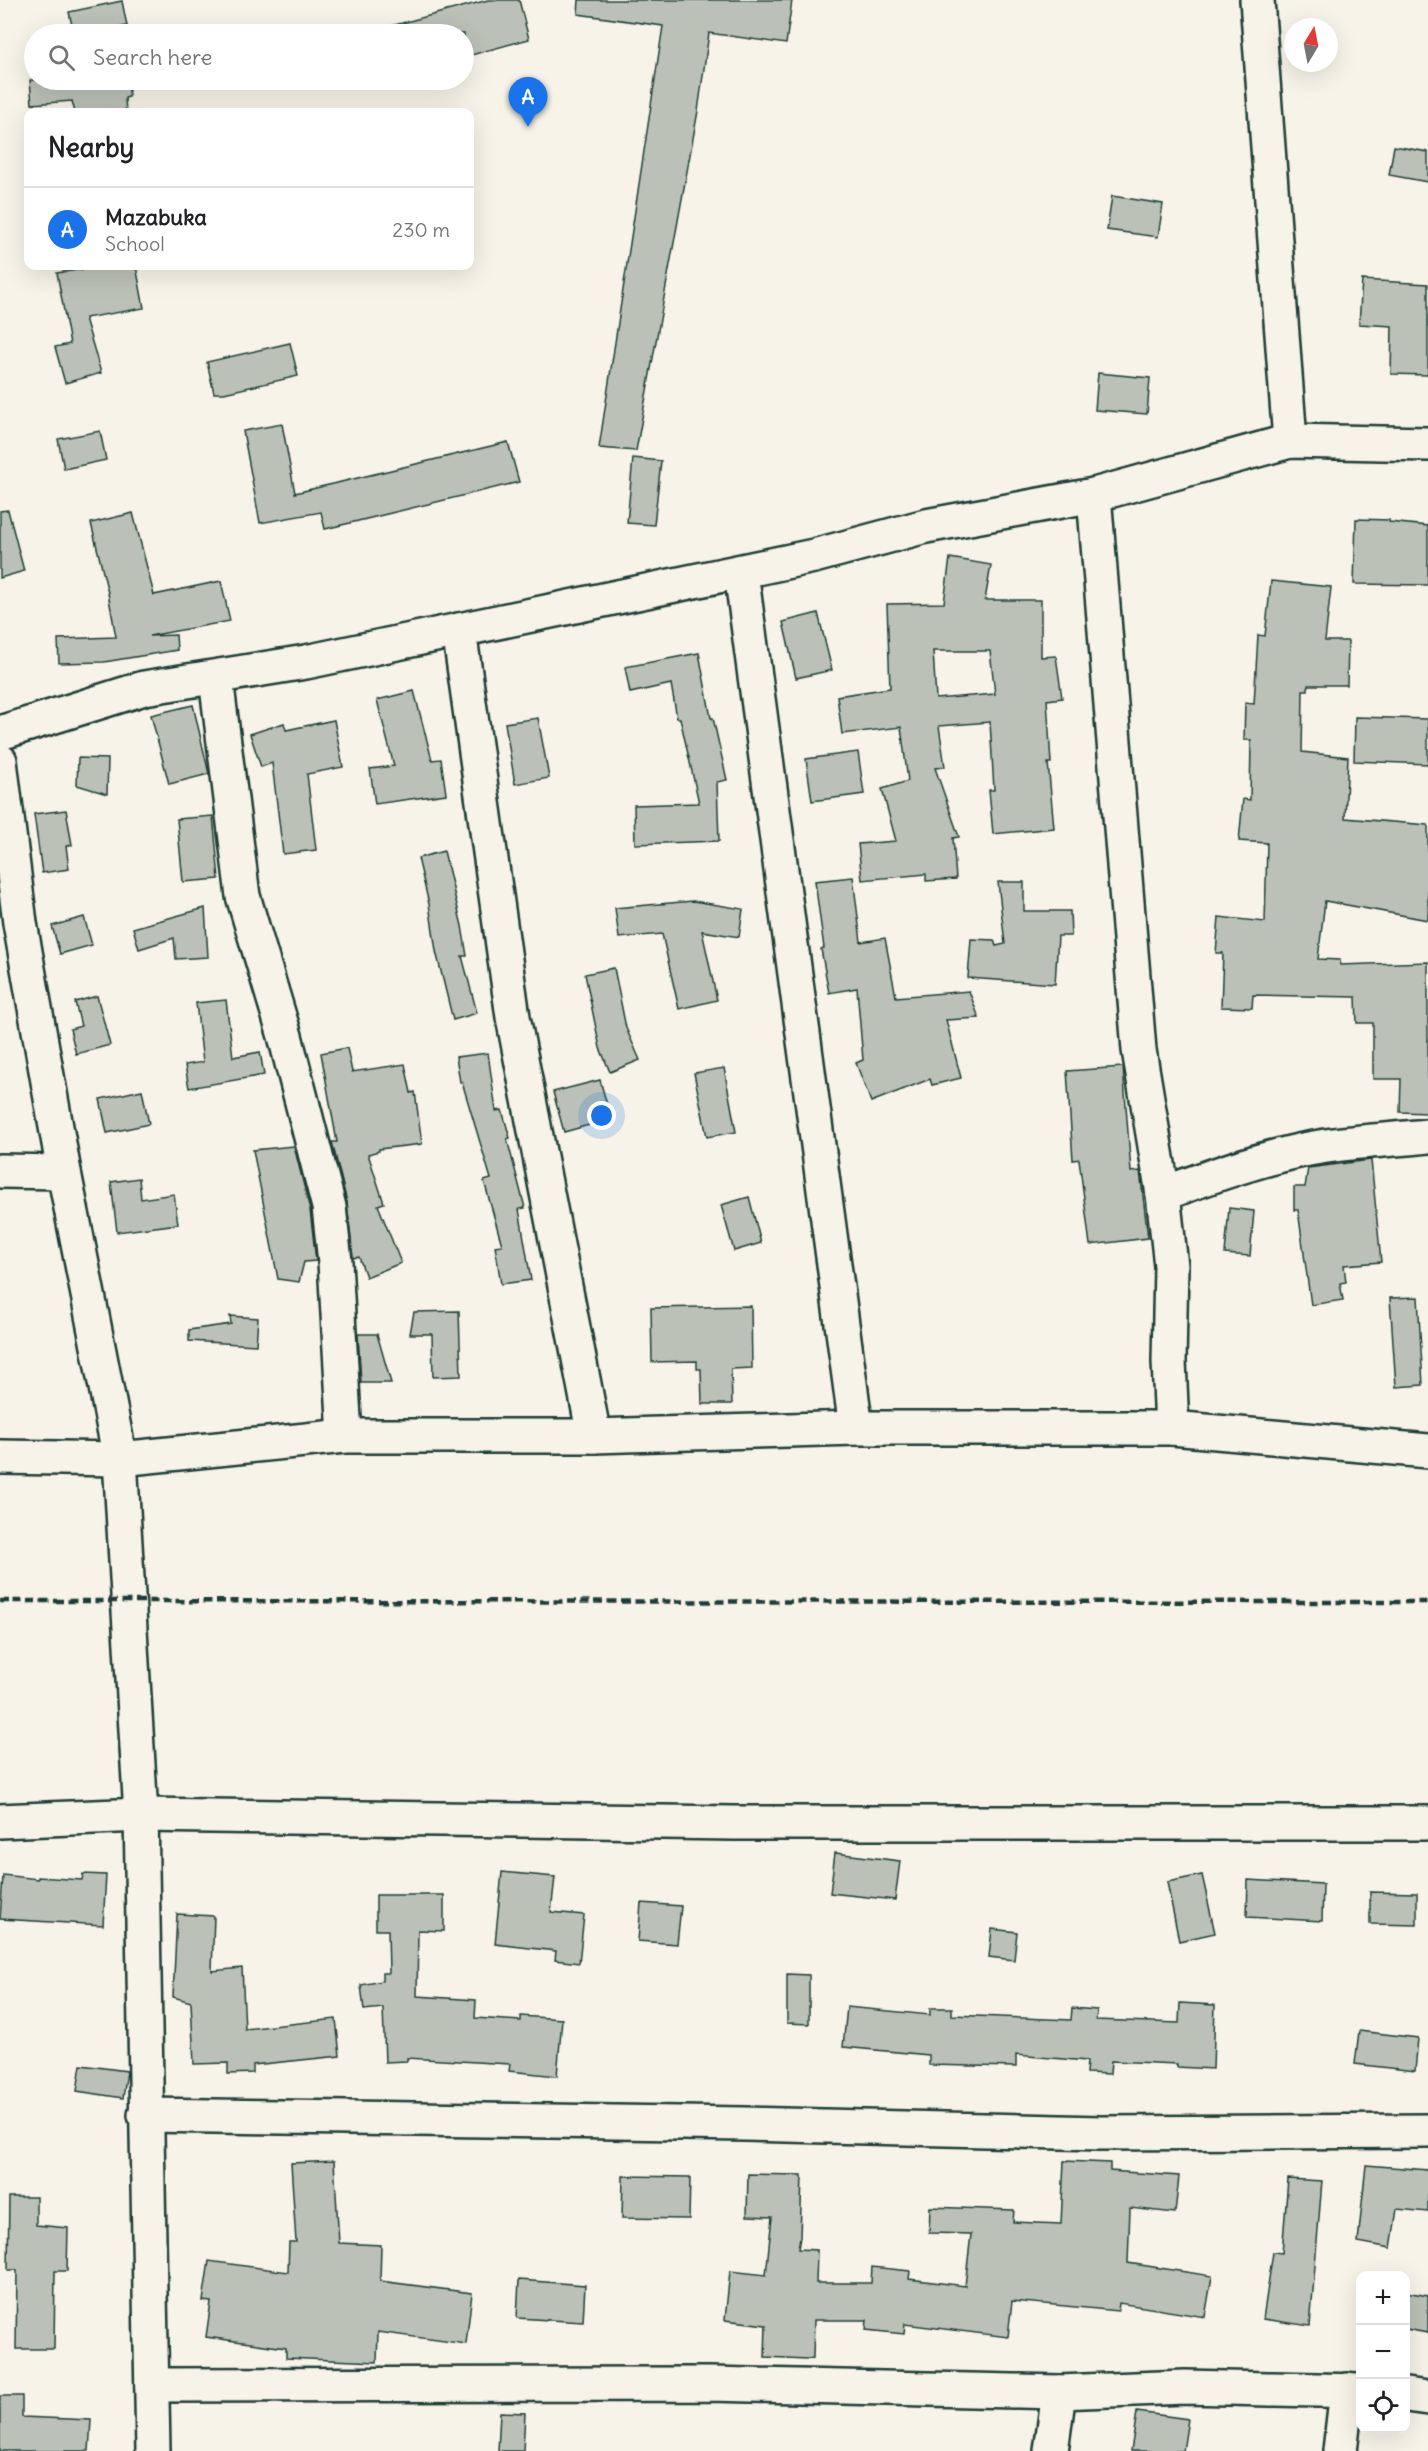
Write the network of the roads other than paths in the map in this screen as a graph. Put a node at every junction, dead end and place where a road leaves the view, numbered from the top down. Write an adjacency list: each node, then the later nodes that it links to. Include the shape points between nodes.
1 (1257, 0): 2 (street)
2 (1290, 441): 3 (street); 4 (street)
3 (1428, 444)
4 (1094, 495): 5 (street, via 926,526); 14 (street, via 1139,1050)
5 (741, 572): 6 (street); 15 (street)
6 (459, 630): 7 (street); 18 (street, via 513,1017)
7 (216, 678): 8 (street, via 144,688); 17 (street, via 243,896 285,1036 329,1207)
8 (0, 733)
9 (0, 761): 10 (street)
10 (10, 924): 13 (street)
11 (1428, 1136): 14 (street, via 1291,1153 1218,1173)
12 (0, 1171): 13 (street)
13 (64, 1172): 21 (street)
14 (1163, 1194): 16 (street, via 1172,1266)
15 (856, 1428): 16 (street); 18 (street)
16 (1172, 1428): 19 (street)
17 (345, 1436): 18 (street); 21 (street)
18 (594, 1436)
19 (1428, 1451)
20 (0, 1457): 21 (street)
21 (120, 1459): 22 (street)
22 (141, 1815): 23 (street); 24 (street, via 734,1823); 25 (street)
23 (0, 1821)
24 (1428, 1823)
25 (145, 2115): 26 (street, via 1101,2133); 27 (street)
26 (1428, 2131)
27 (152, 2385): 29 (street, via 710,2384); 32 (street)
28 (1354, 2390): 29 (street, via 1185,2387); 34 (street)
29 (1059, 2392): 33 (street)
30 (1410, 2395): 31 (street)
31 (1428, 2397)
32 (153, 2451)
33 (1051, 2451)
34 (1340, 2451)

